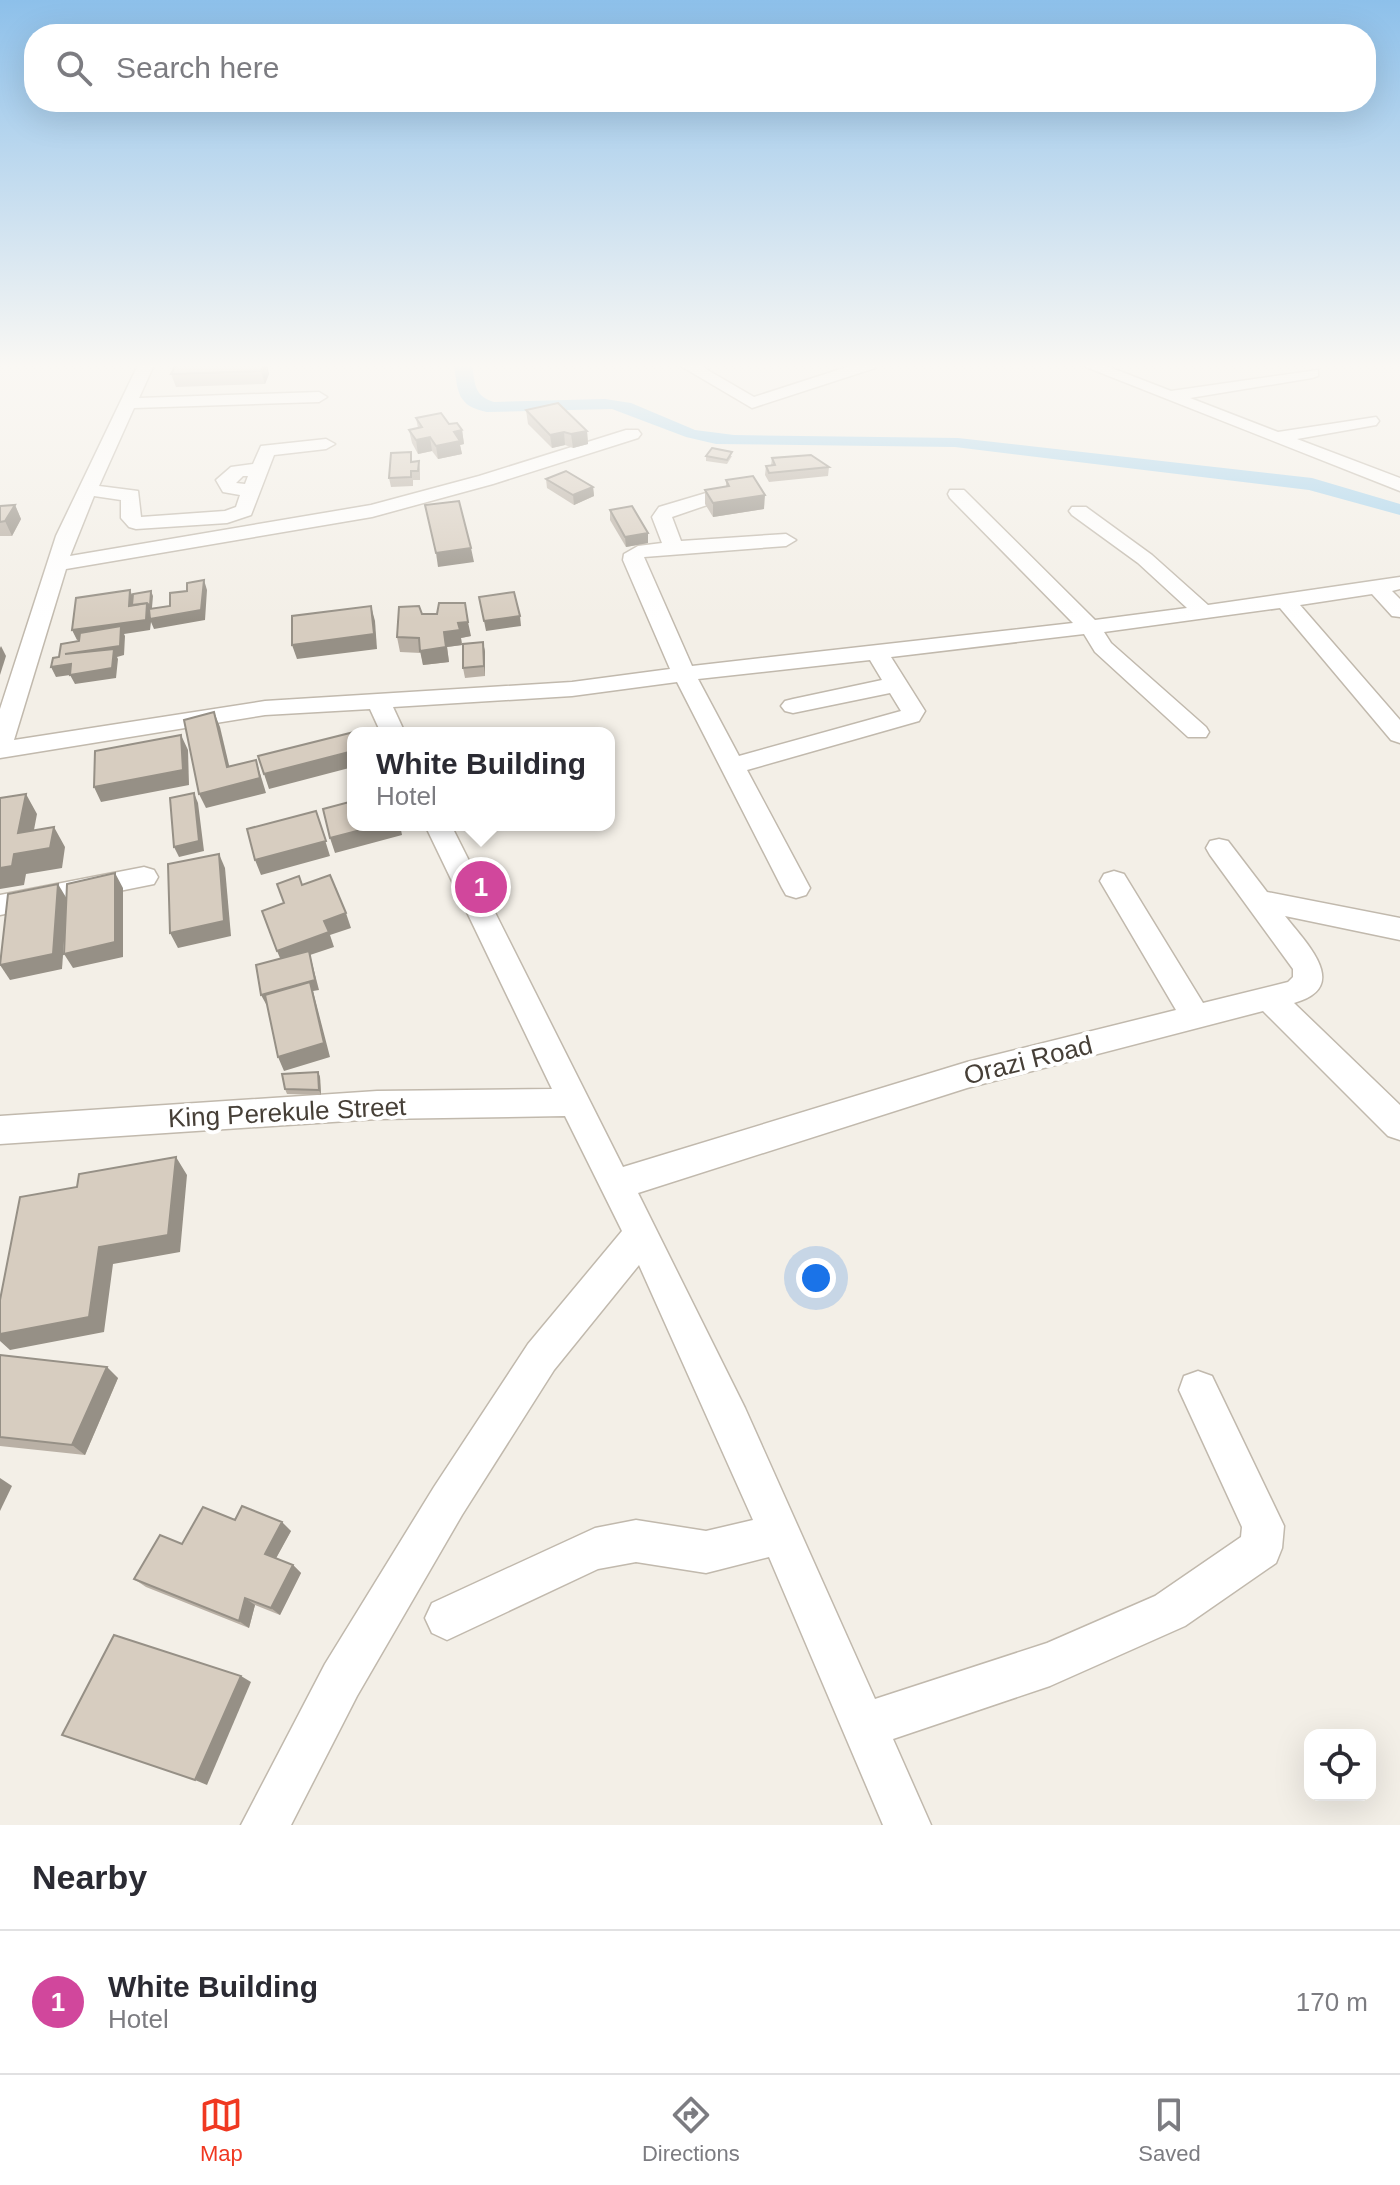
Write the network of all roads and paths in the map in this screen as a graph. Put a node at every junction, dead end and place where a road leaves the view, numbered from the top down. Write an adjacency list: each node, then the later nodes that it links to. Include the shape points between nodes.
1 (106, 450): 7 (street)
2 (267, 450): 5 (street)
3 (581, 450): 14 (street, via 372,511)
4 (1311, 450): 6 (street)
5 (258, 469): 8 (street); 8 (street, via 238,471 225,480 230,488)
6 (1400, 485)
7 (87, 490): 8 (street, via 131,495 131,518 151,524 238,515); 14 (street)
8 (251, 491)
9 (957, 494): 20 (street)
10 (706, 499): 13 (street, via 666,511 662,517)
11 (1079, 511): 18 (street, via 1145,559)
12 (786, 540): 13 (street)
13 (674, 548): 23 (street, via 645,550 633,560)
14 (57, 564): 31 (street)
15 (1400, 583): 16 (street)
16 (1377, 587): 17 (street); 19 (street)
17 (1286, 602): 18 (street); 29 (street)
18 (1202, 611): 20 (street)
19 (1400, 611)
20 (1090, 627): 21 (street); 28 (street, via 1103,647)
21 (876, 652): 22 (street); 24 (street)
22 (770, 664): 23 (street); 26 (street)
23 (684, 674): 25 (street, via 618,685); 32 (street)
24 (898, 684): 26 (street); 30 (street, via 911,716)
25 (378, 701): 27 (street); 31 (street, via 265,708)
26 (793, 706): 30 (street)
27 (390, 727)
28 (1197, 732)
29 (1400, 735)
30 (814, 746): 32 (street)
31 (0, 749)
32 (732, 766): 37 (street)
33 (441, 831): 43 (street)
34 (1219, 848): 38 (street)
35 (144, 877): 39 (street)
36 (1114, 881): 42 (street)
37 (796, 888)
38 (1256, 900): 40 (street); 41 (street, Orazi Road, via 1307,967 1308,981 1297,991)
39 (0, 905)
40 (1400, 929)
41 (1269, 998): 42 (street, Orazi Road); 44 (street)
42 (1196, 1017): 46 (street, Orazi Road, via 967,1075)
43 (574, 1102): 45 (street, King Perekule Street, via 377,1105); 46 (street)
44 (1400, 1126)
45 (0, 1130)
46 (615, 1185): 47 (street)
47 (642, 1234): 49 (street); 52 (street, via 541,1357 456,1488 341,1680)
48 (1198, 1390): 51 (street, via 1263,1526 1261,1548 1170,1611 1050,1664)
49 (779, 1534): 50 (street, via 706,1552 650,1542 595,1549); 51 (street)
50 (447, 1618)
51 (864, 1726): 53 (street)
52 (265, 1825)
53 (907, 1825)

